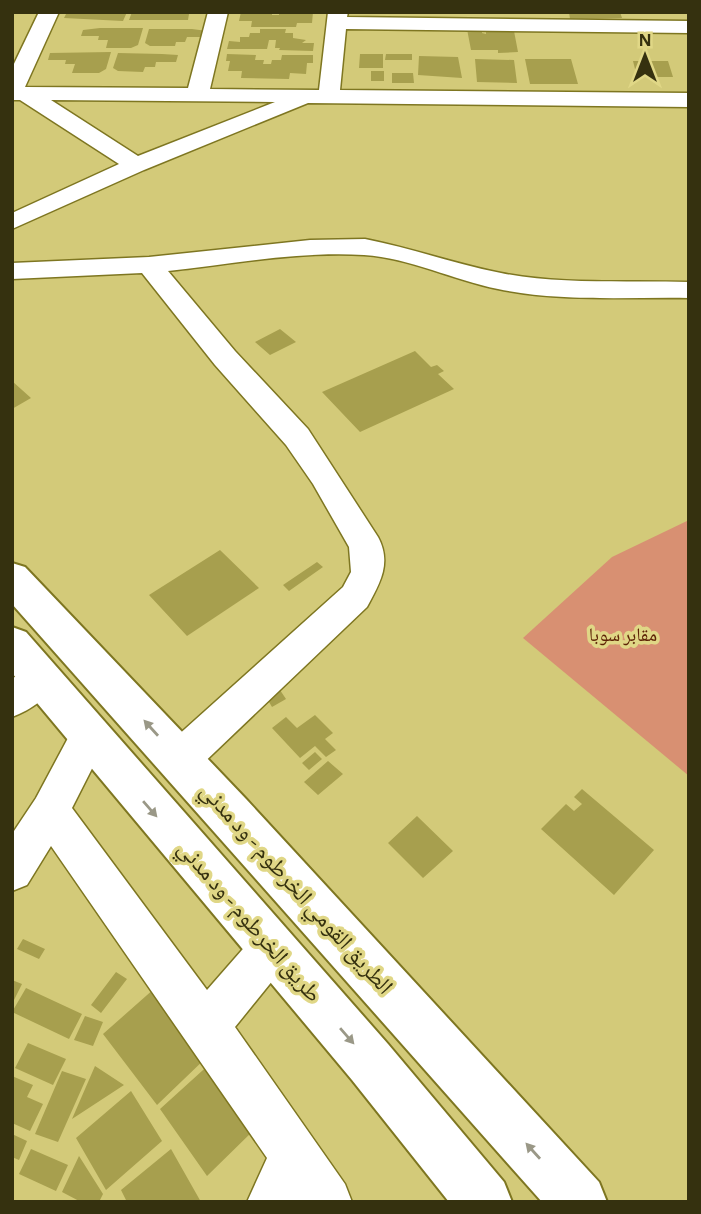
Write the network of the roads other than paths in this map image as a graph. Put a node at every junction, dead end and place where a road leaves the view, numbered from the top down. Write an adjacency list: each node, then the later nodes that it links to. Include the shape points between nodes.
1 (49, 12): 6 (street)
2 (218, 12): 7 (street)
3 (338, 18): 4 (street); 8 (street)
4 (689, 27)
5 (689, 89): 9 (street)
6 (16, 92): 7 (street); 11 (street, via 88,131)
7 (198, 93): 8 (street)
8 (323, 94): 9 (street); 11 (street)
9 (632, 99): 10 (street)
10 (689, 100)
11 (136, 165): 12 (street)
12 (12, 222)
13 (149, 265): 14 (street); 15 (street, via 310,248 365,247 530,286); 19 (street, via 297,437 366,545 368,572 355,597)
14 (12, 271)
15 (689, 290)
16 (12, 578): 19 (highway, الطريق القومي الخرطوم - ود مدني, one-way to 16)
17 (22, 674): 18 (highway, طريق الخرطوم - ود مدني)
18 (89, 737): 20 (street); 22 (highway, طريق الخرطوم - ود مدني, one-way to 22)
19 (180, 759): 28 (highway, الطريق القومي الخرطوم - ود مدني, one-way to 19)
20 (50, 811): 21 (street); 23 (street)
21 (12, 871)
22 (271, 949): 23 (street); 27 (highway, طريق الخرطوم - ود مدني, one-way to 27)
23 (206, 1026): 24 (street)
24 (294, 1157): 25 (street); 26 (street)
25 (272, 1202)
26 (327, 1202)
27 (484, 1202)
28 (579, 1202)

